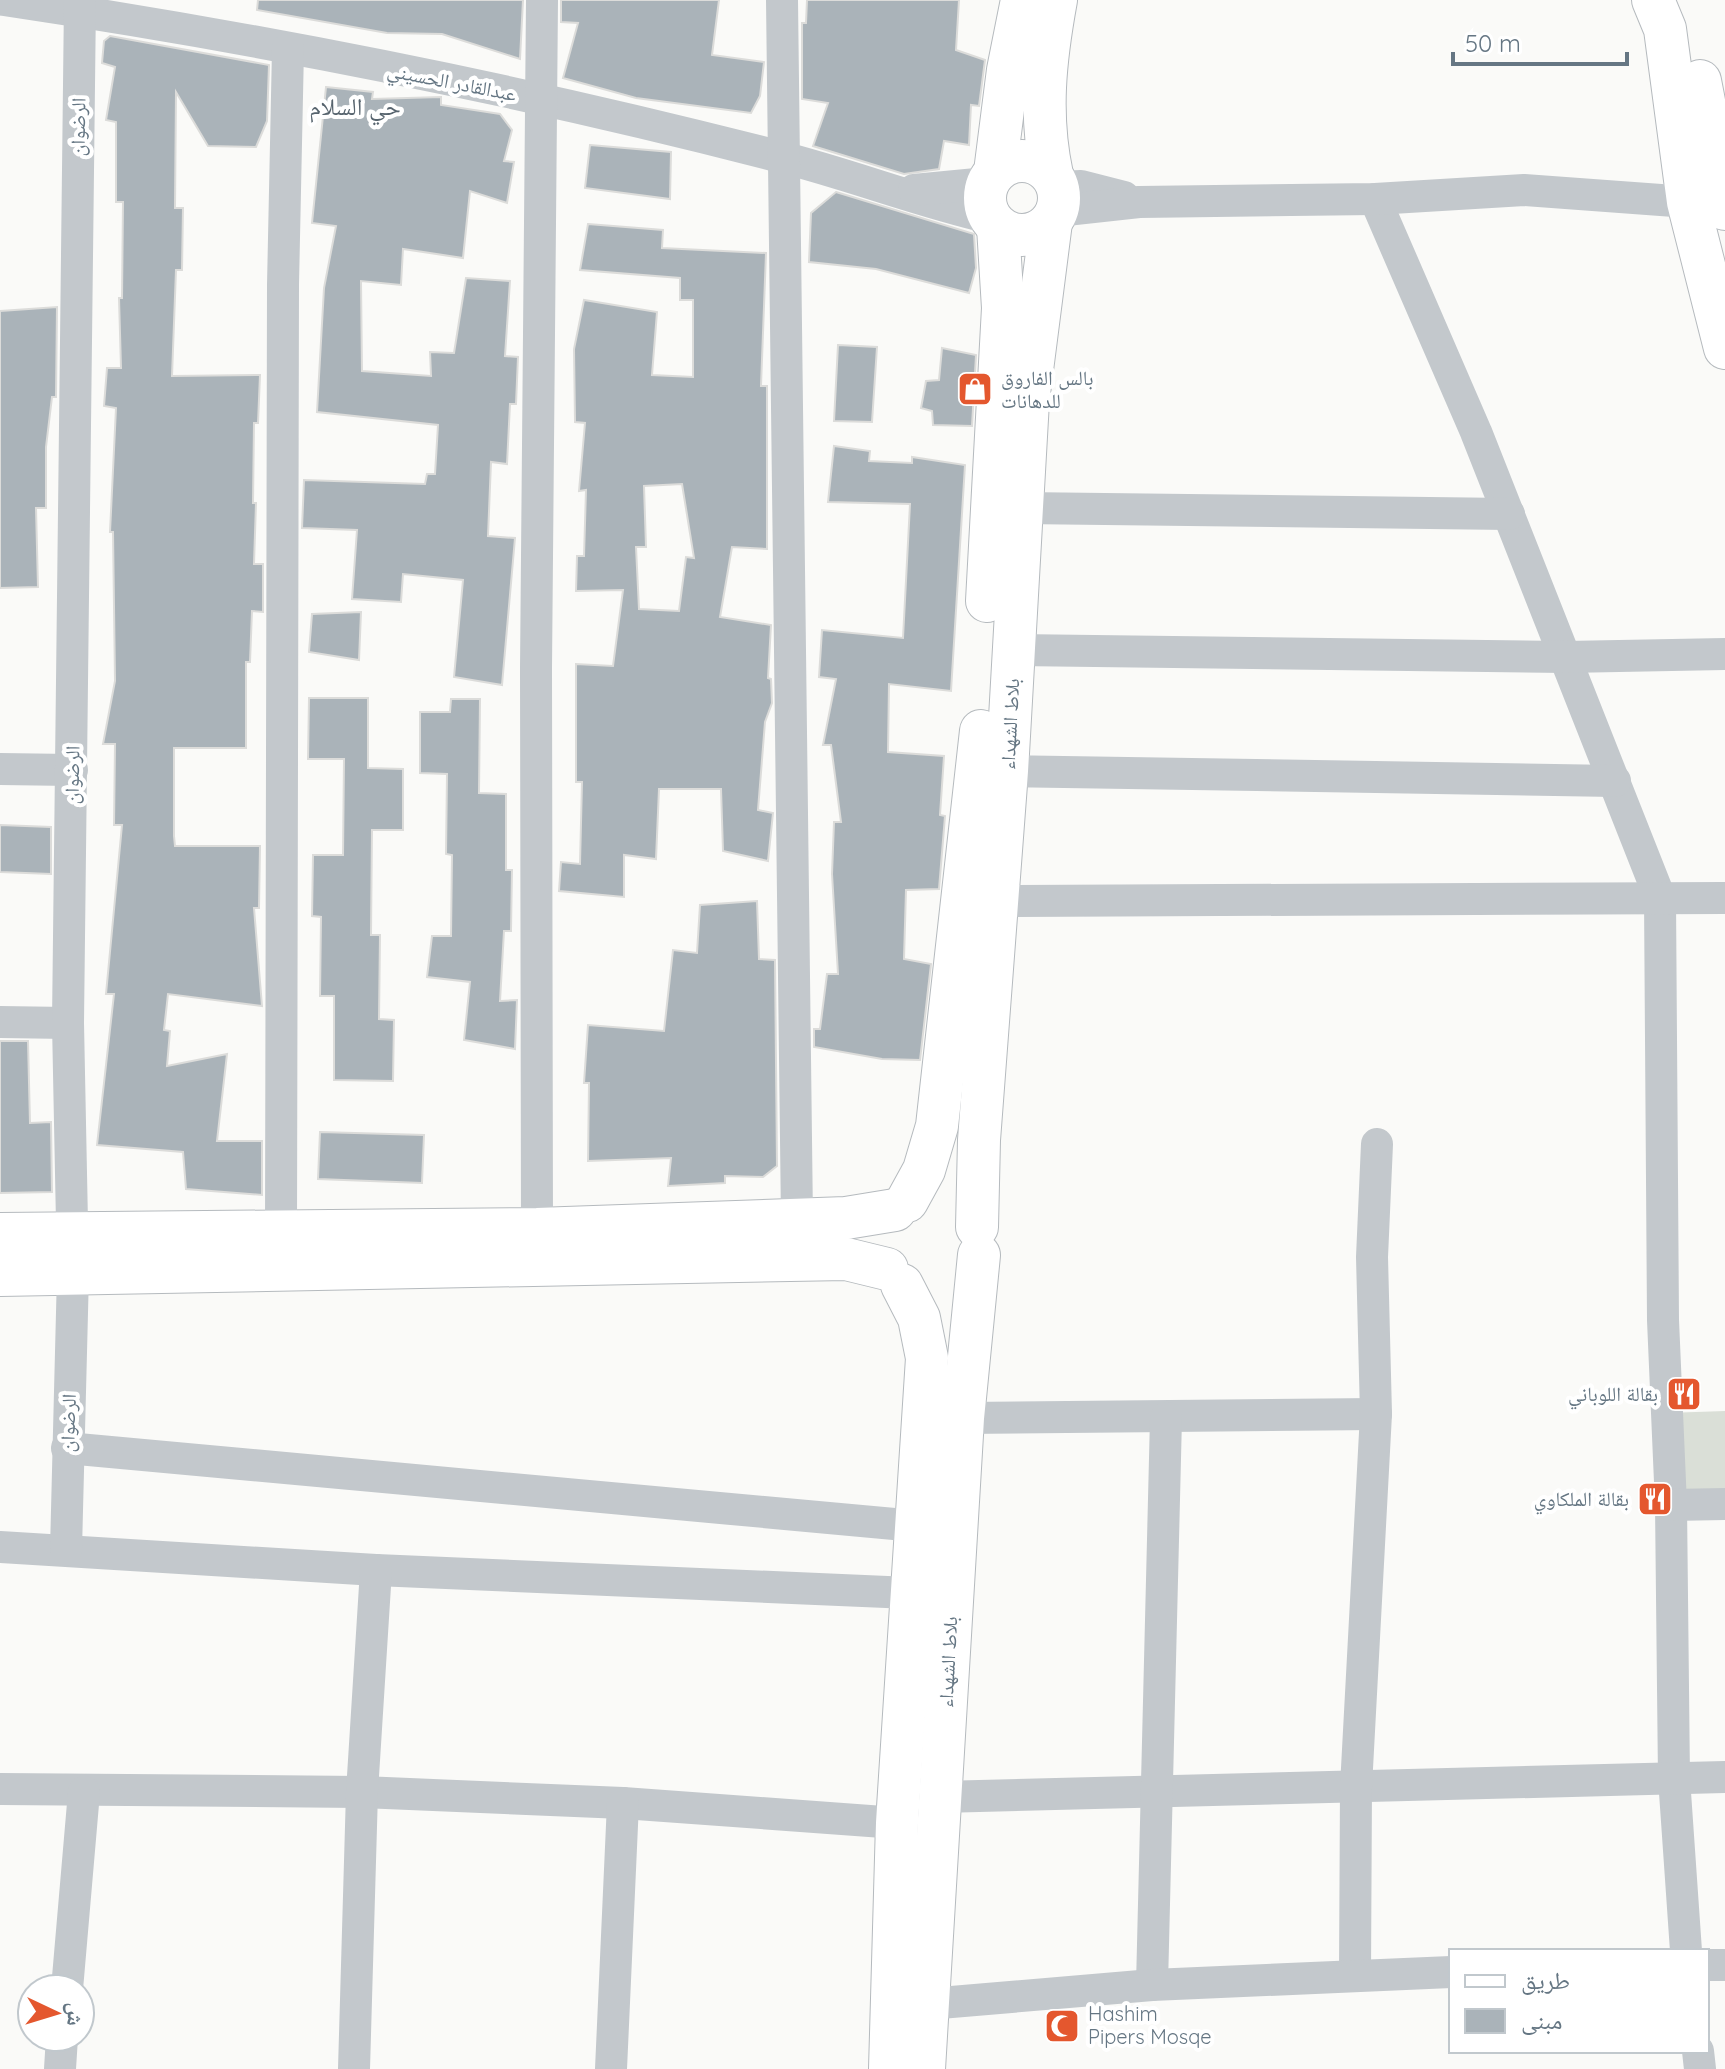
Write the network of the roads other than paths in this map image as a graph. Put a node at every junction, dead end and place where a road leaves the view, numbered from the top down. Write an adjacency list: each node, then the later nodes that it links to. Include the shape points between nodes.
1 (4, 0): 8 (street, عبدالقادر الحسيني)
2 (542, 0): 10 (street)
3 (782, 0): 11 (street)
4 (1022, 0): 14 (main road, بلاط الشهداء)
5 (1056, 0): 12 (main road, بلاط الشهداء, via 1043,90)
6 (1653, 0): 15 (main road)
7 (1675, 0): 15 (main road, via 1687,22)
8 (80, 6): 9 (street, عبدالقادر الحسيني); 23 (street, الرضوان)
9 (288, 49): 10 (street, عبدالقادر الحسيني); 38 (street)
10 (538, 99): 11 (street, عبدالقادر الحسيني); 37 (street)
11 (784, 158): 14 (street, عبدالقادر الحسيني, via 895,192); 36 (street)
12 (1055, 199): 13 (street); 14 (main road, via 1032,234 1009,233); 14 (main road, via 1043,166 1018,160); 17 (main road, بلاط الشهداء, via 1028,401)
13 (1375, 199): 15 (street, via 1524,190); 18 (street)
14 (993, 200): 32 (main road, بلاط الشهداء, via 1003,264 1003,308 981,729)
15 (1715, 202): 16 (main road)
16 (1725, 348)
17 (1021, 508): 18 (street); 19 (main road, بلاط الشهداء)
18 (1509, 514): 21 (street)
19 (1014, 650): 21 (street); 24 (main road, بلاط الشهداء)
20 (1725, 654): 21 (street)
21 (1566, 657): 25 (street)
22 (0, 769): 23 (street)
23 (72, 770): 30 (street, الرضوان)
24 (1007, 771): 25 (street); 28 (main road, بلاط الشهداء)
25 (1615, 781): 26 (street)
26 (1660, 898): 27 (street); 28 (street); 51 (street, via 1663,1320)
27 (1725, 898)
28 (998, 901): 33 (main road, بلاط الشهداء)
29 (0, 1022): 30 (street)
30 (68, 1023): 41 (street, الرضوان)
31 (1377, 1144): 46 (street, via 1372,1257)
32 (931, 1154): 33 (main road, via 948,1165); 34 (main road, بلاط الشهداء)
33 (978, 1168): 40 (main road, بلاط الشهداء)
34 (901, 1206): 35 (main road); 40 (main road, via 920,1196 948,1198 960,1204); 44 (main road, via 883,1232 883,1257)
35 (846, 1218): 36 (main road); 42 (main road, via 853,1234)
36 (797, 1220): 37 (main road)
37 (537, 1229): 38 (main road)
38 (281, 1231): 41 (main road)
39 (0, 1234): 41 (main road)
40 (978, 1241): 44 (main road, via 966,1280 942,1293 914,1292); 47 (main road, بلاط الشهداء)
41 (73, 1253): 42 (main road); 43 (main road); 49 (street, الرضوان)
42 (846, 1259): 44 (main road); 45 (main road, via 886,1294)
43 (0, 1275)
44 (894, 1277): 45 (main road, بلاط الشهداء, via 919,1318)
45 (927, 1358): 52 (main road, بلاط الشهداء)
46 (1376, 1414): 48 (street); 59 (street)
47 (963, 1418): 48 (street); 64 (main road, بلاط الشهداء)
48 (1166, 1418): 63 (street)
49 (67, 1448): 52 (street); 54 (street, الرضوان)
50 (1725, 1504): 51 (street)
51 (1671, 1505): 58 (street)
52 (916, 1526): 56 (main road, بلاط الشهداء)
53 (0, 1547): 54 (street)
54 (66, 1550): 55 (street)
55 (376, 1570): 56 (street); 62 (street)
56 (910, 1593): 66 (main road, بلاط الشهداء)
57 (1725, 1777): 58 (street)
58 (1674, 1778): 59 (street); 67 (street)
59 (1356, 1787): 63 (street); 70 (street)
60 (0, 1789): 61 (street)
61 (84, 1792): 62 (street); 69 (street)
62 (362, 1792): 65 (street); 73 (street)
63 (1156, 1793): 64 (street); 71 (street)
64 (940, 1797): 72 (main road, بلاط الشهداء)
65 (623, 1803): 66 (street); 74 (street)
66 (897, 1823): 75 (main road, بلاط الشهداء)
67 (1686, 1949)
68 (1449, 1972): 70 (street)
69 (68, 1973)
70 (1355, 1974): 71 (street)
71 (1152, 1985): 72 (street)
72 (928, 2004): 76 (main road, بلاط الشهداء)
73 (354, 2069)
74 (611, 2069)
75 (890, 2069)
76 (924, 2069)

